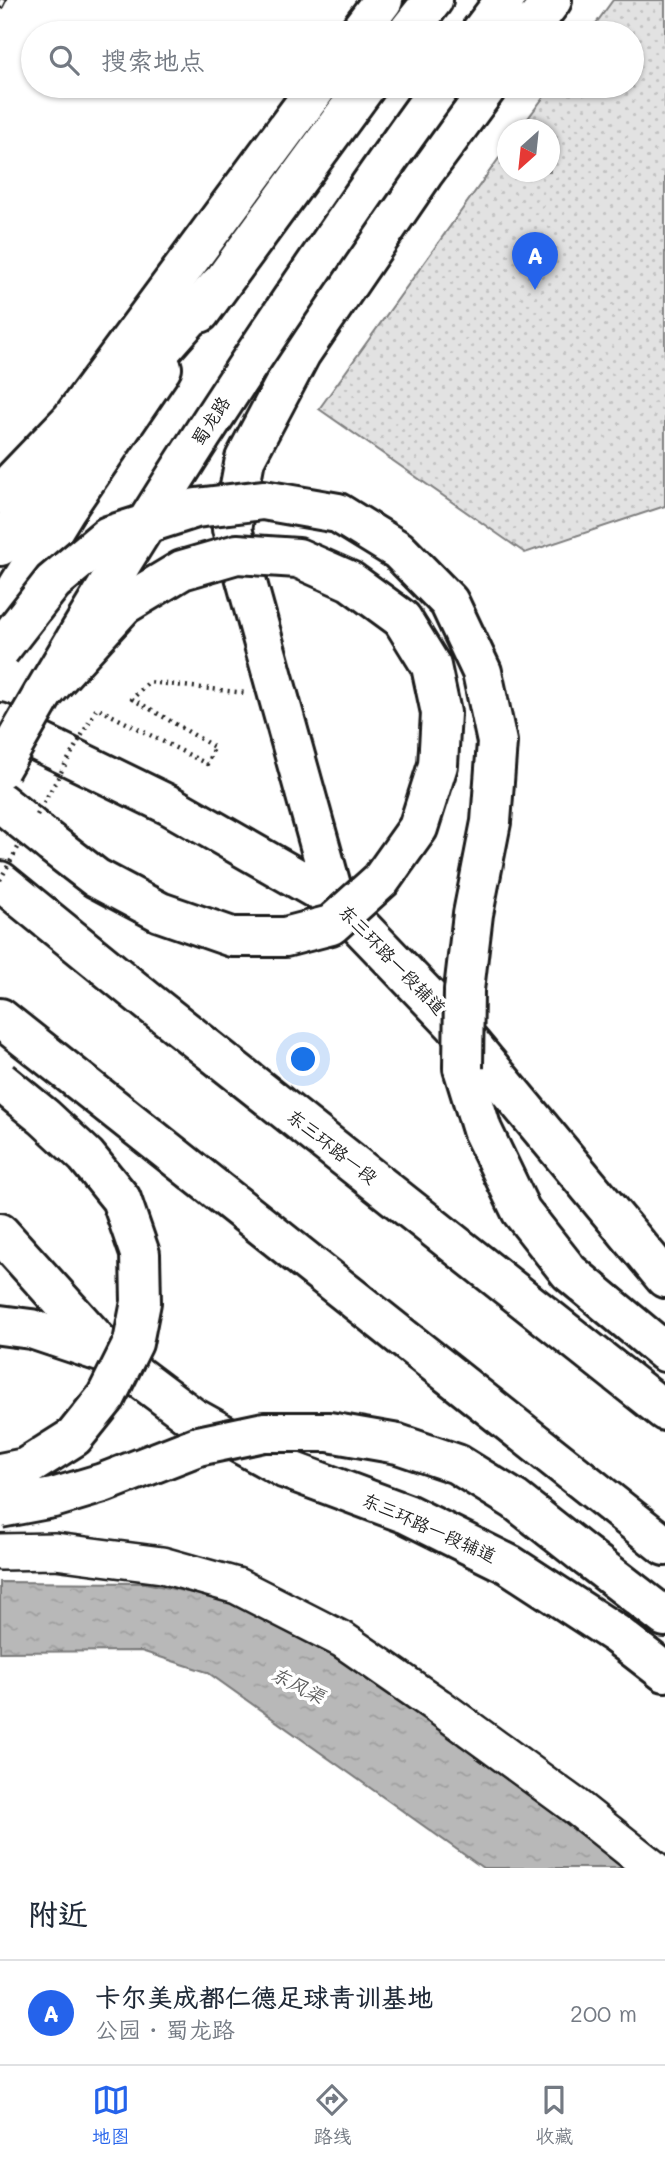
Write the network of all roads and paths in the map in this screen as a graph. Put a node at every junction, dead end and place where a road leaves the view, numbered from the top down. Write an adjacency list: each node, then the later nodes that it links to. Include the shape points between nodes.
1 (383, 0): 5 (main road)
2 (433, 0): 6 (main road)
3 (505, 0): 7 (main road)
4 (552, 0): 8 (main road)
5 (367, 21)
6 (416, 21)
7 (489, 21)
8 (536, 21)
9 (309, 98): 14 (main road, via 71,420)
10 (357, 98): 13 (main road)
11 (433, 98): 19 (main road, 蜀龙路, bridge, via 277,320)
12 (479, 98): 25 (main road, via 301,353 245,459 232,529)
13 (219, 285): 15 (main road, via 41,486); 16 (main road, via 66,509)
14 (0, 494)
15 (0, 545)
16 (0, 616)
17 (0, 650): 31 (main road, bridge, via 53,582 108,536 196,508 263,500 338,513 398,550 449,602 482,672 497,742 491,822 464,990 463,1068 482,1130 521,1211 569,1272)
18 (247, 693): 23 (path, bridge, via 149,682 132,699 214,747 206,764 97,708)
19 (42, 695): 21 (main road, 蜀龙路, bridge); 23 (main road, bridge, via 124,605 182,570 237,554 298,558 350,581 402,619 431,666 440,713 438,765 418,828 382,880 331,925 285,937 232,937 160,912 96,878)
20 (0, 723): 25 (main road, 东三环路一段辅道, via 169,805)
21 (0, 769)
22 (0, 802): 23 (main road)
23 (37, 833): 24 (path, bridge)
24 (0, 881): 33 (main road, 东三环路一段)
25 (335, 901): 29 (main road, 东三环路一段辅道, via 454,1024)
26 (0, 1018): 36 (main road)
27 (0, 1081): 34 (main road, bridge, via 86,1156 121,1199 140,1254 141,1302 133,1343 106,1397 74,1437 25,1468)
28 (0, 1233): 32 (main road, 东三环路一段辅道)
29 (665, 1278)
30 (0, 1325): 32 (main road, via 31,1329)
31 (665, 1352)
32 (111, 1356): 39 (main road, 东三环路一段辅道, via 192,1417 286,1469 407,1514 510,1565 617,1634)
33 (665, 1411)
34 (0, 1473)
35 (0, 1508): 38 (main road, bridge, via 103,1483 198,1446 264,1432 329,1432 398,1444 457,1464 515,1500)
36 (665, 1546)
37 (0, 1552): 40 (street, via 55,1551 162,1564 237,1586 343,1640)
38 (665, 1617)
39 (665, 1672)
40 (653, 1868)

